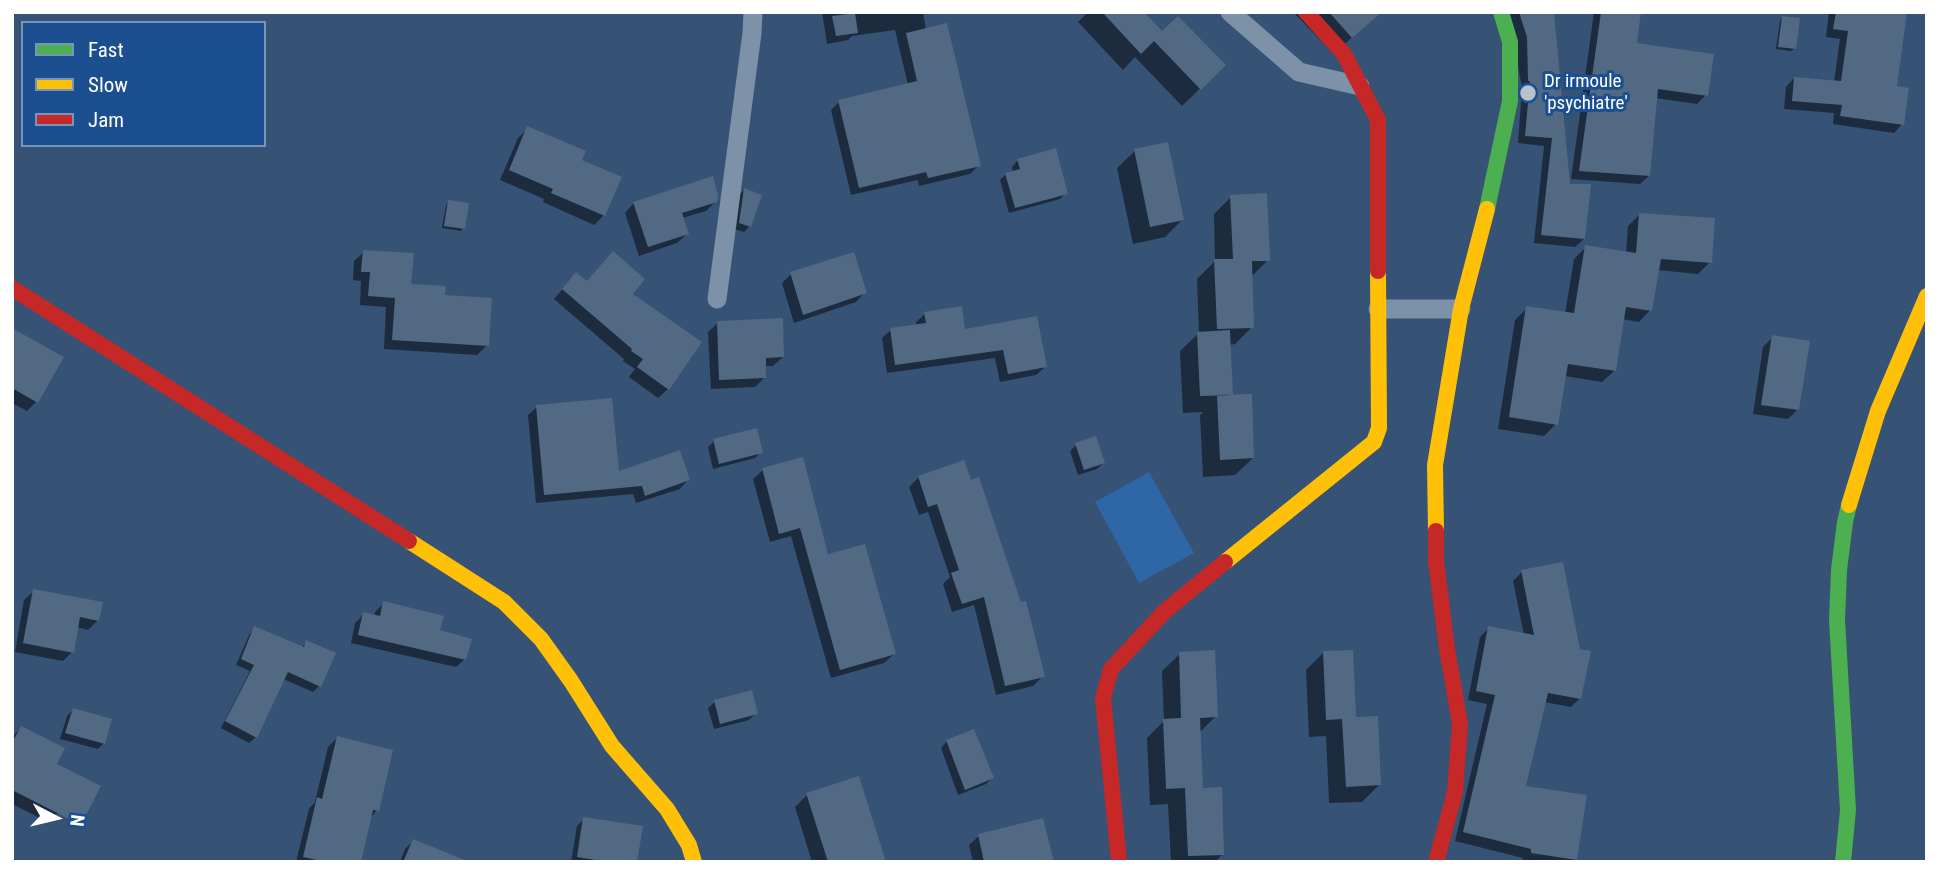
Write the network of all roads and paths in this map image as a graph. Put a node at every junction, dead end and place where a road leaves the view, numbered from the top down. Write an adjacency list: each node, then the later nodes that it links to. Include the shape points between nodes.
1 (753, 12): 8 (street)
2 (1230, 12): 5 (street, via 1299,72)
3 (1306, 12): 5 (street, via 1344,54)
4 (1501, 12): 10 (street, via 1510,42 1510,101)
5 (1360, 86): 9 (street, via 1378,120)
6 (12, 288): 11 (street, via 504,601 541,639 612,746 667,809)
7 (1927, 296): 14 (street, via 1878,411 1845,522 1837,620 1848,810)
8 (717, 299)
9 (1378, 309): 10 (street); 12 (street, via 1379,428 1374,442 1165,611 1111,669 1103,698)
10 (1461, 309): 13 (street, via 1435,465 1436,561 1460,724 1455,792)
11 (694, 862)
12 (1119, 862)
13 (1436, 862)
14 (1843, 862)

